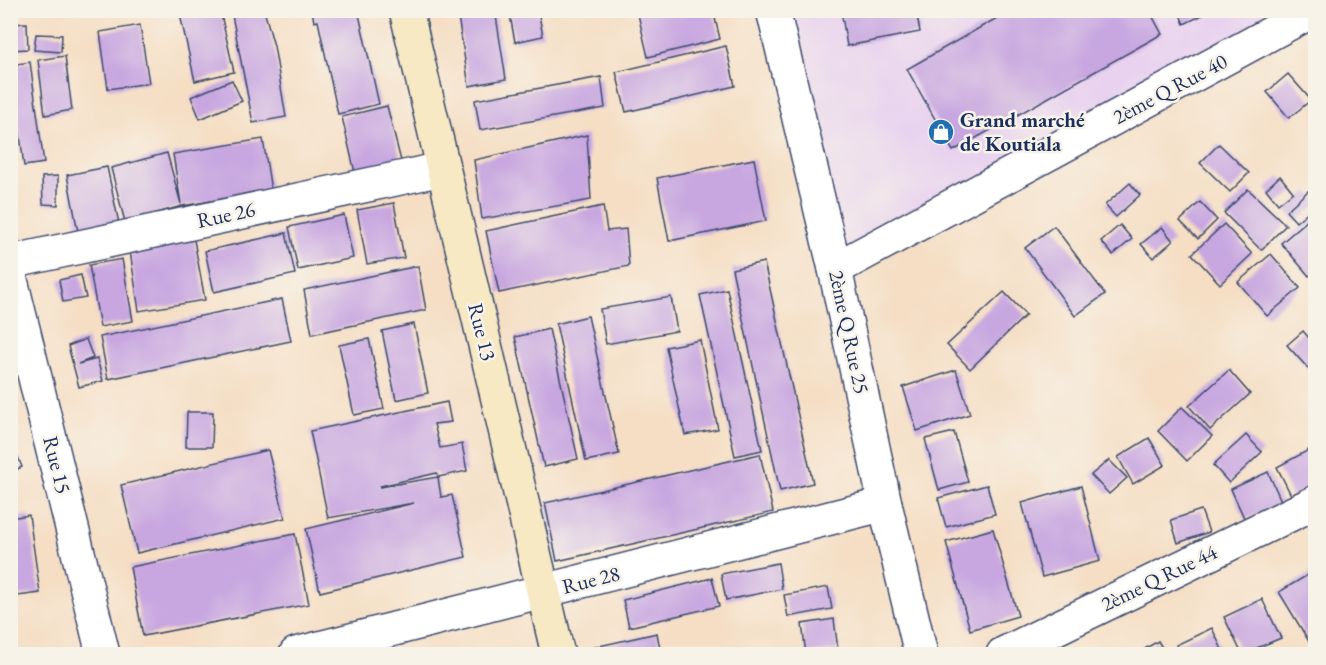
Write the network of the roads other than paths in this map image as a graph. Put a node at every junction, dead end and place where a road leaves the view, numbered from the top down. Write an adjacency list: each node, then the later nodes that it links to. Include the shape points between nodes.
1 (406, 10): 4 (street, Rue 13)
2 (773, 10): 6 (street, 2ème Q Rue 25)
3 (1314, 10): 6 (street, 2ème Q Rue 40)
4 (442, 169): 5 (street, Rue 26); 10 (street, Rue 13)
5 (10, 262)
6 (835, 269): 9 (street, 2ème Q Rue 25)
7 (10, 276): 11 (street, Rue 15)
8 (1316, 502): 15 (street, 2ème Q Rue 44)
9 (885, 504): 10 (street, Rue 28); 14 (street, 2ème Q Rue 25)
10 (545, 591): 12 (street, Rue 28); 13 (street, Rue 13)
11 (102, 654)
12 (296, 654)
13 (558, 654)
14 (921, 654)
15 (1003, 654)

